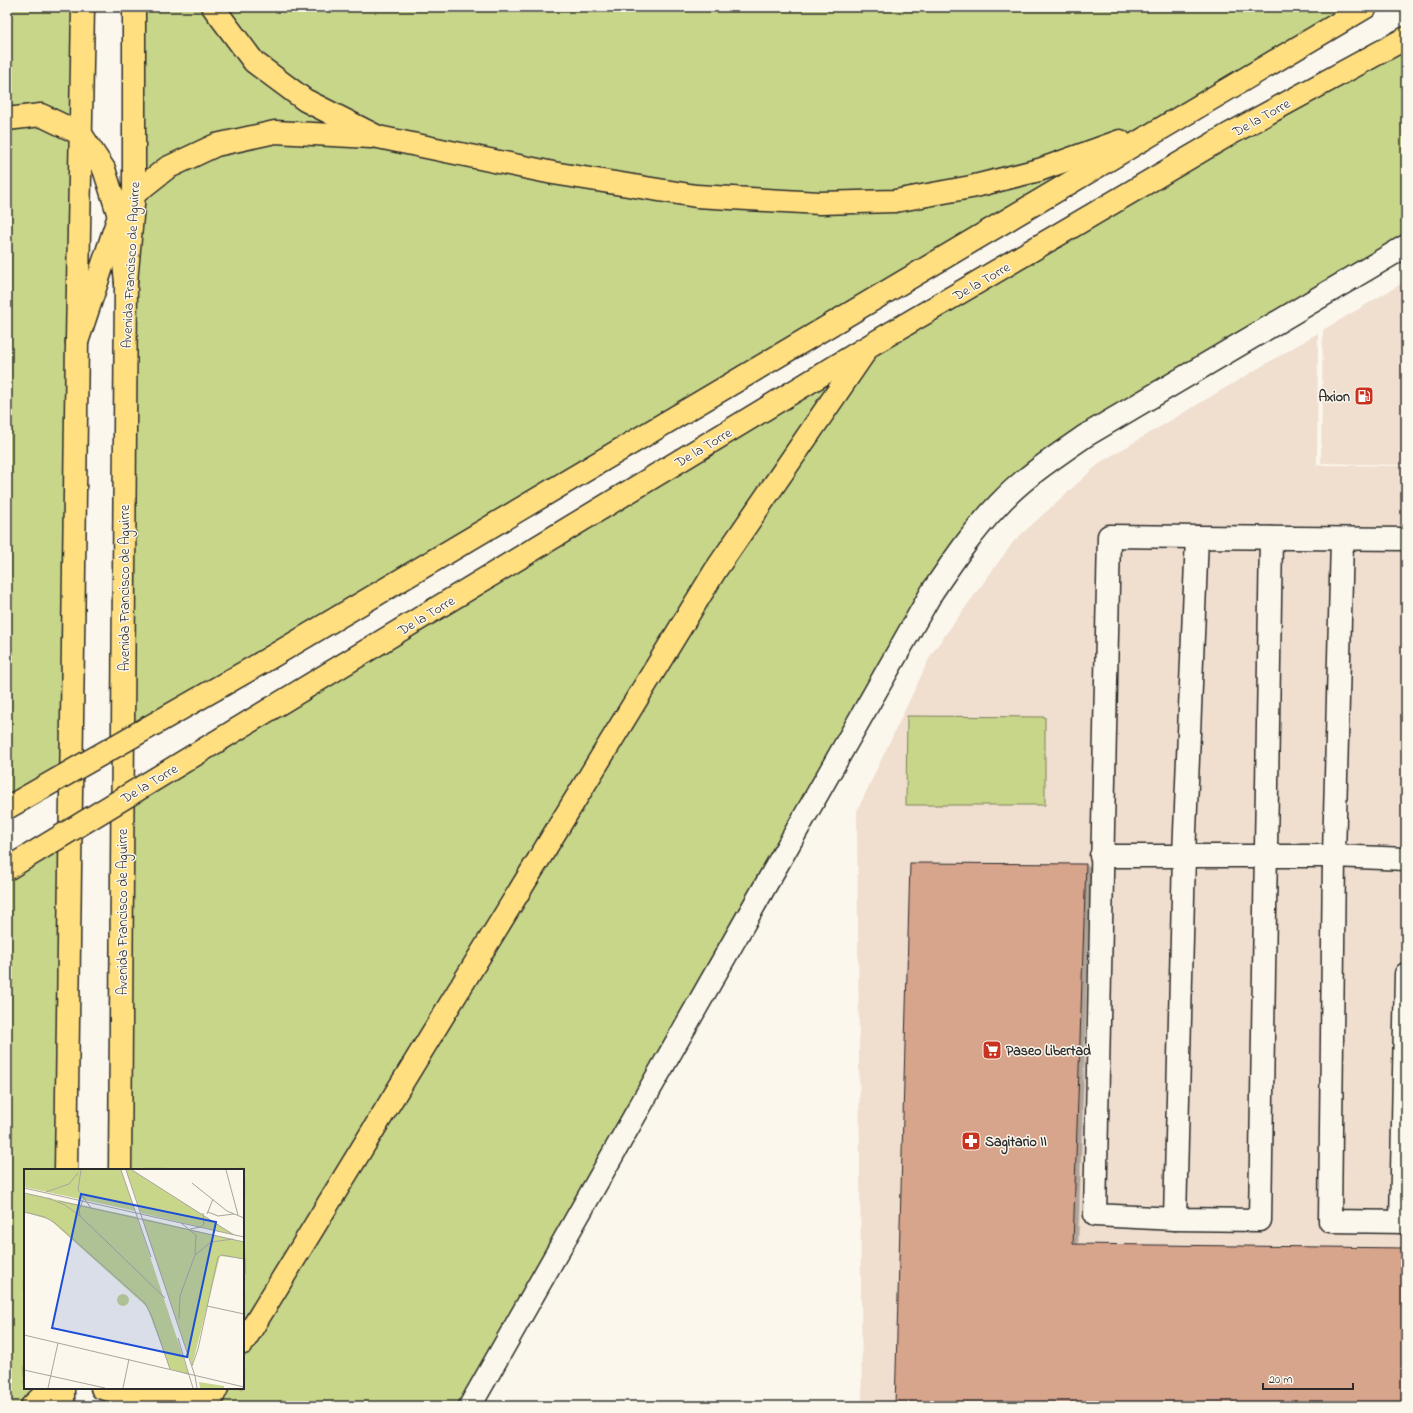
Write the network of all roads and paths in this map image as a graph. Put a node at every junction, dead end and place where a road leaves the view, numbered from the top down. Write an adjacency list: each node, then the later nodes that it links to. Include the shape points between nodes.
1 (84, 7): 8 (main road)
2 (134, 7): 10 (main road, Avenida Francisco de Aguirre)
3 (213, 7): 9 (main road, via 254,62 305,100)
4 (1366, 7): 7 (main road)
5 (1406, 38): 15 (main road, De la Torre, via 1228,136)
6 (7, 119): 8 (main road, via 41,115)
7 (1167, 125): 9 (main road, via 1039,170 971,187 895,201 820,203 696,196 553,173); 20 (main road, bridge, via 261,663)
8 (81, 134): 11 (main road, via 104,169); 14 (main road)
9 (378, 138): 10 (main road, via 275,132 216,145 167,168)
10 (134, 194): 11 (main road); 13 (main road, Avenida Francisco de Aguirre)
11 (119, 216): 13 (main road); 14 (main road)
12 (1406, 246): 41 (street, via 1085,436 1034,473 1000,503 968,540 932,592)
13 (126, 282): 29 (main road, Avenida Francisco de Aguirre)
14 (77, 342): 28 (main road)
15 (869, 346): 26 (main road, De la Torre, bridge); 32 (main road, via 715,571)
16 (1197, 537): 17 (street); 21 (street, via 1109,536); 22 (street)
17 (1271, 538): 18 (street); 23 (street)
18 (1342, 539): 19 (street); 24 (street)
19 (1406, 539)
20 (7, 808)
21 (1101, 856): 22 (street); 30 (street, via 1094,1215)
22 (1184, 856): 23 (street); 30 (street)
23 (1266, 856): 24 (street); 30 (street, via 1260,1220)
24 (1334, 856): 25 (street); 31 (street, via 1330,1221)
25 (1406, 859)
26 (7, 869)
27 (1406, 974): 31 (street)
28 (66, 1169)
29 (120, 1169)
30 (1175, 1219)
31 (1403, 1222)
32 (244, 1341)
33 (50, 1389): 38 (main road)
34 (63, 1389): 39 (main road)
35 (198, 1389): 37 (main road, via 188,1395 165,1399)
36 (216, 1389): 40 (main road)
37 (115, 1394)
38 (32, 1406)
39 (63, 1406)
40 (208, 1406)
41 (470, 1406)

